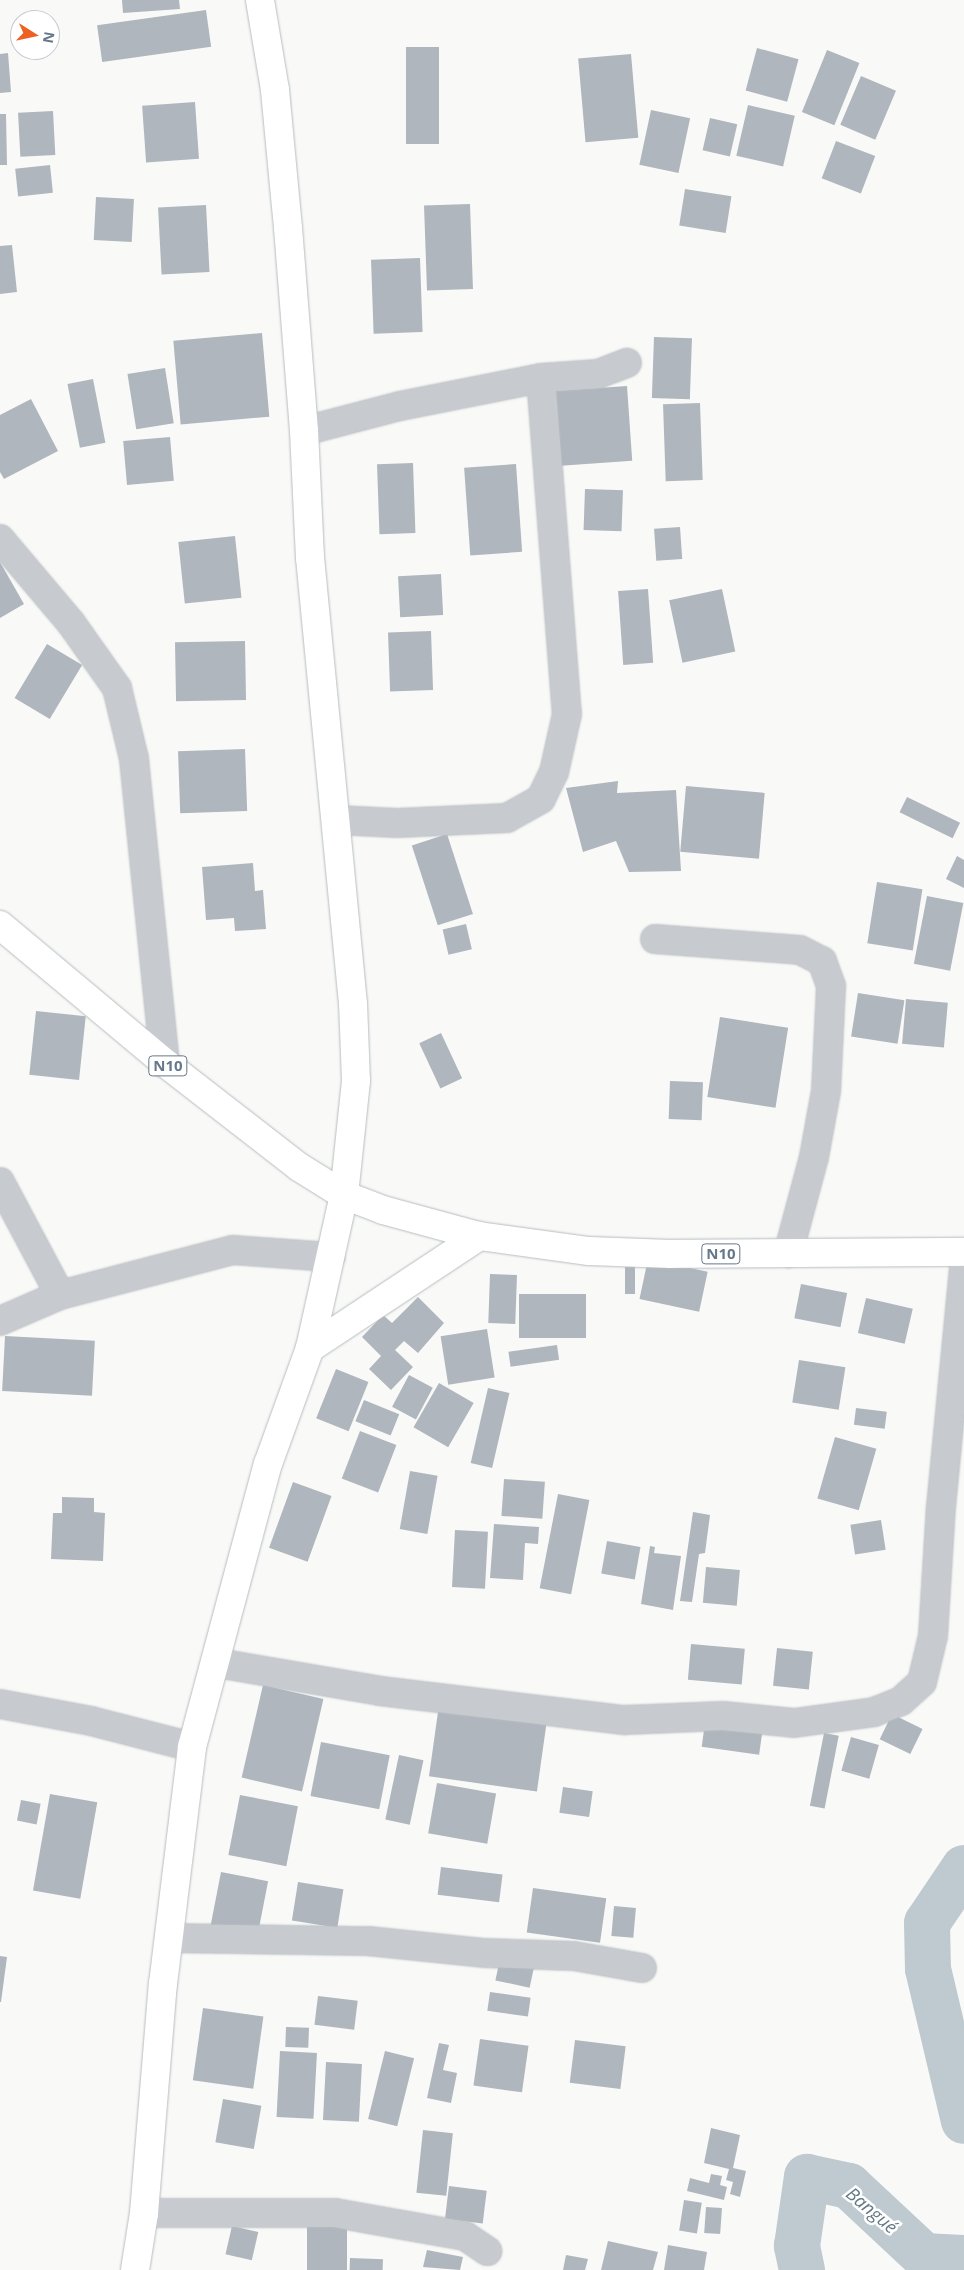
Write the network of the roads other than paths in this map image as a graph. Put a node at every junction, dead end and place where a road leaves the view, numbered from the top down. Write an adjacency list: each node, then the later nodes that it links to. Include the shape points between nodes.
1 (260, 0): 4 (main road, via 275,90)
2 (627, 363): 3 (street, via 598,374)
3 (541, 378): 4 (street, via 400,406); 6 (street, via 567,714 554,772 542,799 508,818 397,822)
4 (304, 431): 6 (main road, via 310,558)
5 (0, 539): 9 (street, via 71,623 117,688 134,758)
6 (336, 820): 11 (main road, via 353,1004 356,1081)
7 (0, 925): 9 (main road, N10)
8 (654, 939): 14 (street, via 800,950 822,961 831,986 826,1091 814,1157)
9 (165, 1063): 11 (main road, N10, via 299,1167)
10 (0, 1182): 17 (street)
11 (344, 1196): 12 (main road, N10, via 420,1222); 15 (main road)
12 (479, 1236): 14 (main road, N10, via 589,1251); 19 (main road)
13 (964, 1252): 14 (main road, N10)
14 (788, 1254)
15 (331, 1257): 17 (street, via 233,1250); 19 (main road)
16 (964, 1269): 20 (street, via 940,1507 933,1636 922,1682 901,1701 874,1712 794,1723 723,1716 624,1720 380,1691)
17 (60, 1295): 18 (street)
18 (0, 1321)
19 (310, 1348): 20 (main road, via 268,1464)
20 (217, 1663): 22 (main road)
21 (0, 1704): 22 (street, via 91,1720)
22 (192, 1747): 23 (main road)
23 (169, 1938): 24 (street, via 368,1941 484,1952 574,1956); 25 (main road)
24 (642, 1968)
25 (144, 2213): 26 (street, via 335,2213 465,2236); 27 (main road)
26 (487, 2252)
27 (135, 2270)

